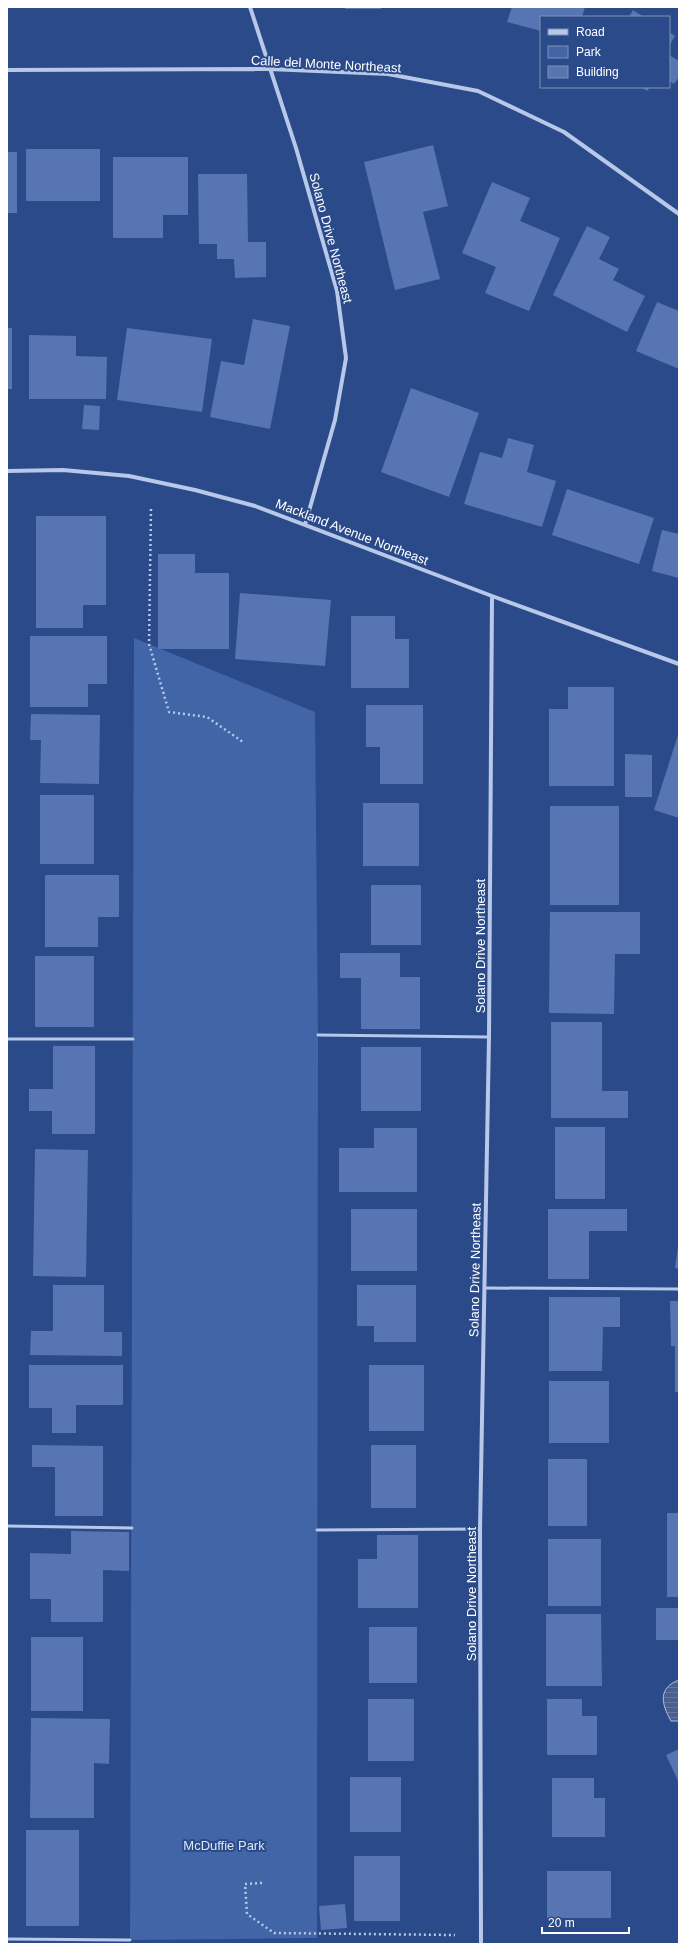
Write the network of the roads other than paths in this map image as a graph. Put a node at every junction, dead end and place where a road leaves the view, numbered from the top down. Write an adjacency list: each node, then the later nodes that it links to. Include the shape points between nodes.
1 (250, 7): 2 (street, Solano Drive Northeast)
2 (269, 69): 3 (street, Calle del Monte Northeast); 4 (street, Calle del Monte Northeast, via 388,74 478,91 564,132); 6 (street, Solano Drive Northeast, via 296,148 337,291 346,358 335,420)
3 (7, 70)
4 (679, 214)
5 (7, 471): 6 (street, Mackland Avenue Northeast, via 63,470 129,476 255,506)
6 (305, 525): 7 (street, Mackland Avenue Northeast)
7 (492, 596): 8 (street, Mackland Avenue Northeast); 10 (street, Solano Drive Northeast)
8 (679, 664)
9 (318, 1035): 10 (lane)
10 (489, 1037): 13 (street, Solano Drive Northeast)
11 (7, 1039): 12 (lane)
12 (133, 1039)
13 (485, 1288): 14 (lane); 17 (street, Solano Drive Northeast)
14 (679, 1289)
15 (7, 1526): 16 (lane)
16 (132, 1528)
17 (480, 1529): 18 (lane); 21 (street, Solano Drive Northeast)
18 (317, 1530)
19 (7, 1939): 20 (lane)
20 (130, 1940)
21 (481, 1944)

